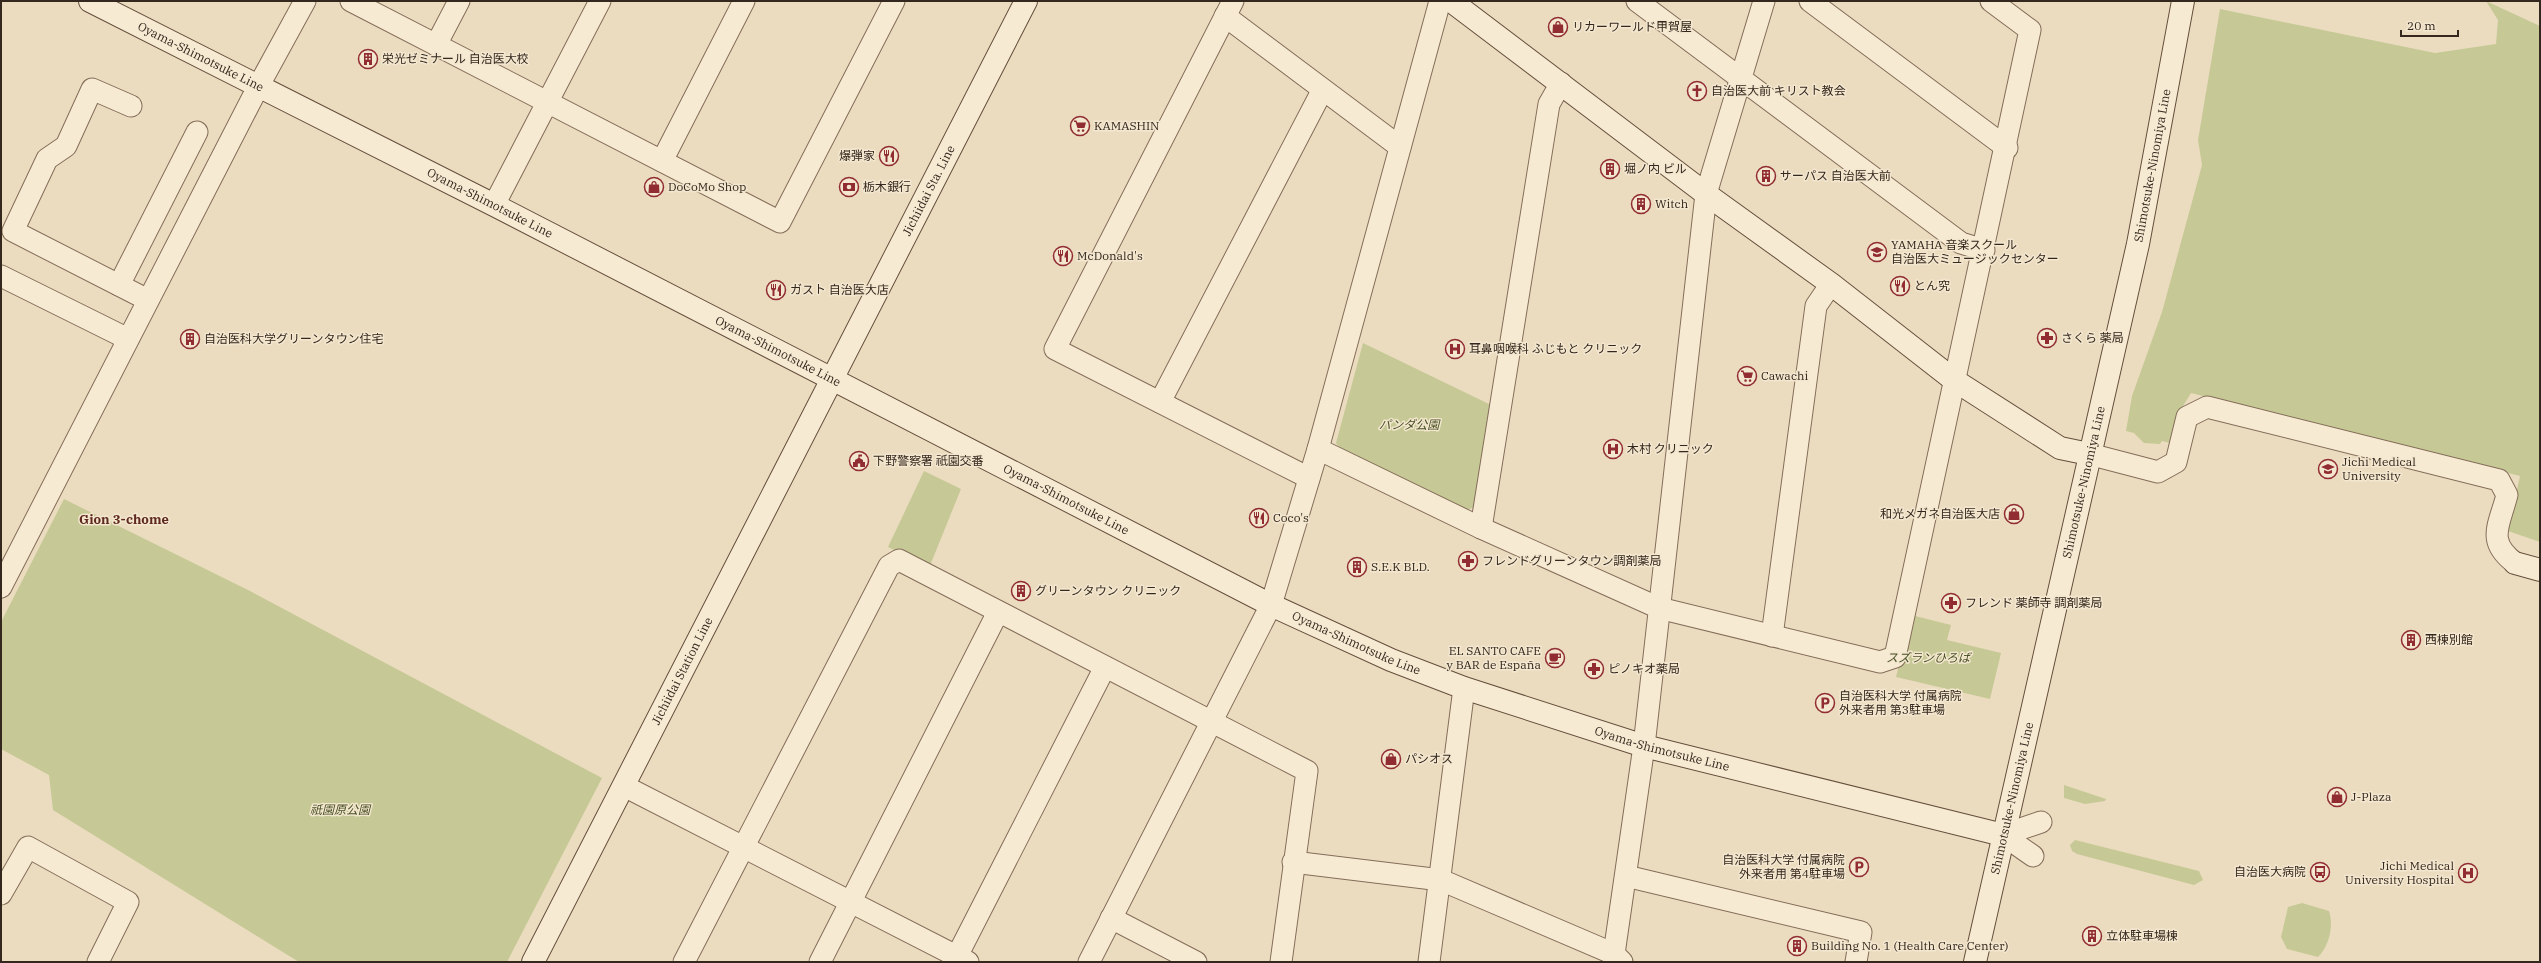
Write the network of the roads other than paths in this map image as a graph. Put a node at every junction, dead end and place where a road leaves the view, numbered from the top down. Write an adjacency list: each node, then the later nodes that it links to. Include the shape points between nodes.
1 (90, 1): 20 (main road, Oyama-Shimotsuke Line)
2 (305, 1): 20 (street)
3 (351, 1): 17 (street)
4 (459, 1): 17 (street)
5 (600, 1): 22 (street)
6 (744, 1): 27 (street)
7 (894, 1): 27 (street, via 780,222)
8 (1026, 1): 37 (main road, Jichiidai Sta. Line)
9 (1440, 1): 25 (street)
10 (1451, 1): 19 (main road)
11 (1637, 1): 18 (street)
12 (1764, 1): 18 (street)
13 (1810, 1): 26 (street)
14 (1991, 1): 26 (street, via 2030,30)
15 (2183, 1): 41 (main road, Shimotsuke-Ninomiya Line, via 2139,236)
16 (1229, 9): 21 (street); 39 (street, via 1055,349)
17 (436, 45): 22 (street)
18 (1741, 79): 28 (street); 31 (street, via 1961,244)
19 (1561, 83): 28 (main road); 43 (street, via 1549,104)
20 (258, 87): 29 (main road, Oyama-Shimotsuke Line); 35 (street)
21 (1322, 91): 25 (street); 39 (street)
22 (549, 102): 27 (street); 29 (street)
23 (130, 106): 30 (street, via 92,89 66,146 47,159)
24 (197, 132): 34 (street)
25 (1400, 147): 40 (street)
26 (2007, 148): 31 (street)
27 (662, 161)
28 (1706, 194): 33 (main road); 48 (street)
29 (494, 205): 37 (main road, Oyama-Shimotsuke Line)
30 (7, 228): 34 (street)
31 (1984, 250): 38 (street)
32 (1, 276): 36 (street)
33 (1831, 284): 38 (main road); 50 (street, via 1816,306)
34 (118, 285): 35 (street)
35 (148, 300): 36 (street)
36 (128, 339): 46 (street)
37 (832, 379): 47 (main road, Oyama-Shimotsuke Line); 55 (main road, Jichiidai Station Line)
38 (1954, 380): 41 (main road, via 2060,448); 50 (street, via 1895,657 1880,662)
39 (1160, 402): 42 (street)
40 (1318, 449): 42 (street); 43 (street)
41 (2089, 454): 44 (street, via 2158,472 2176,462 2187,417 2207,407 2499,480 2507,495 2496,537 2501,552); 57 (main road, Shimotsuke-Ninomiya Line)
42 (1309, 478): 47 (street)
43 (1481, 528): 48 (street)
44 (2515, 563): 45 (main road)
45 (2540, 570)
46 (1, 587)
47 (1271, 605): 52 (main road, Oyama-Shimotsuke Line, via 1384,657); 53 (street)
48 (1659, 608): 50 (street); 54 (street)
49 (998, 612): 51 (street); 58 (street, via 899,560 888,566); 64 (street)
50 (1772, 636)
51 (1105, 667): 53 (street); 67 (street)
52 (1464, 688): 54 (main road, Oyama-Shimotsuke Line); 62 (street)
53 (1212, 722): 60 (street, via 1307,771); 65 (street)
54 (1644, 746): 57 (main road, Oyama-Shimotsuke Line); 61 (street)
55 (624, 786): 58 (street); 69 (main road, Jichiidai Station Line)
56 (2041, 822): 57 (street)
57 (2003, 835): 59 (street); 77 (main road, Shimotsuke-Ninomiya Line)
58 (742, 847): 64 (street); 70 (street)
59 (2033, 856)
60 (1293, 862): 62 (street); 74 (street)
61 (1626, 876): 66 (street); 76 (street, via 1861,932)
62 (1441, 880): 66 (street); 75 (street)
63 (1, 894): 68 (street, via 28,847 128,902)
64 (850, 902): 67 (street); 71 (street)
65 (1111, 918): 72 (street); 73 (street)
66 (1618, 958)
67 (960, 960)
68 (98, 962)
69 (533, 962)
70 (684, 962)
71 (820, 962)
72 (1089, 962)
73 (1196, 962)
74 (1281, 962)
75 (1429, 962)
76 (1856, 962)
77 (1975, 962)

